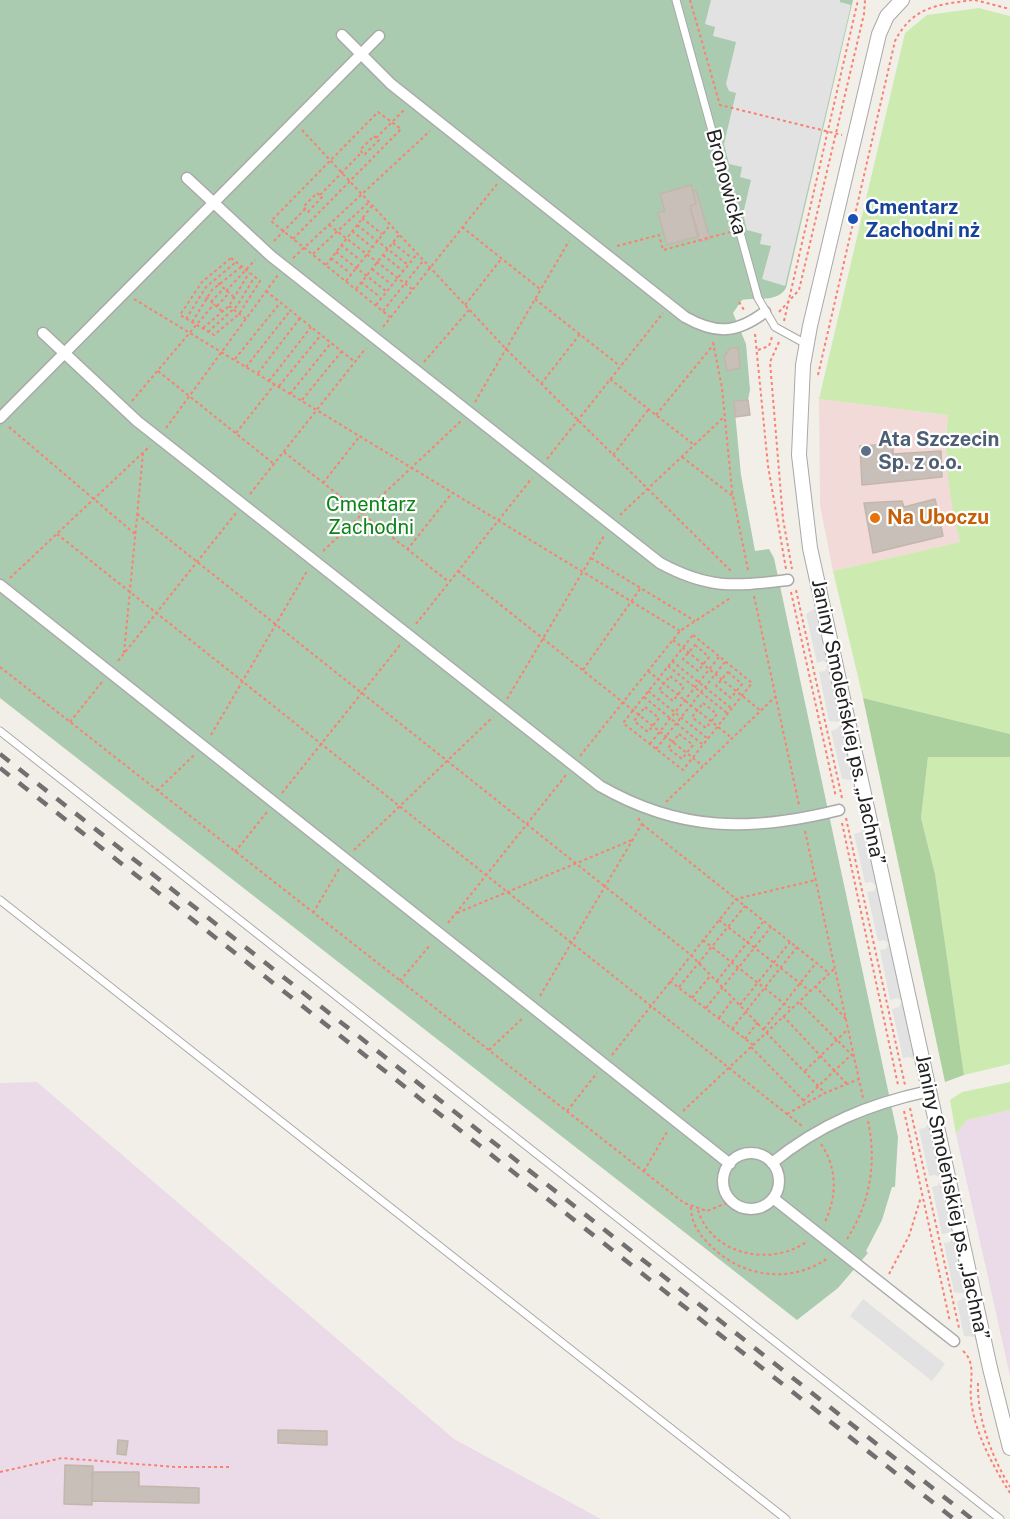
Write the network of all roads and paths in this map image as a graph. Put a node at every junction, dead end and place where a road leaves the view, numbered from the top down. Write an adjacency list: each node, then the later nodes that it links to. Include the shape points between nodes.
1 (676, 0): 33 (lane, Bronowicka)
2 (690, 0): 15 (path, via 720,105)
3 (865, 0): 15 (path)
4 (902, 0): 126 (street, Janiny Smoleńskiej ps. „Jachna”, via 886,16 879,34)
5 (968, 0): 6 (path); 140 (path, via 915,14 895,41)
6 (974, 0): 7 (path)
7 (1010, 9)
8 (342, 35): 10 (street)
9 (379, 36): 10 (street)
10 (360, 55): 11 (street); 12 (street)
11 (412, 101): 13 (path); 14 (street)
12 (294, 122): 18 (path); 26 (street)
13 (392, 122): 16 (path); 18 (path, via 378,112); 22 (path, via 401,129)
14 (439, 122): 20 (street); 23 (path)
15 (836, 133): 116 (path, via 799,290 780,309)
16 (376, 138): 17 (path); 17 (path, via 379,140)
17 (362, 152): 19 (path)
18 (330, 161): 19 (path); 40 (path, via 271,221)
19 (341, 173): 22 (path); 24 (path)
20 (505, 174): 32 (path); 34 (street)
21 (187, 178): 26 (street)
22 (350, 182): 23 (path); 40 (path)
23 (362, 194): 25 (path); 29 (path)
24 (320, 195): 24 (path, via 322,197 308,212 303,207 317,193)
25 (369, 202): 27 (path); 35 (path)
26 (213, 204): 62 (street); 87 (street)
27 (372, 206): 28 (path); 31 (path)
28 (362, 218): 30 (path); 37 (path)
29 (329, 225): 35 (path); 45 (path)
30 (357, 225): 36 (path); 41 (path)
31 (390, 225): 37 (path); 38 (path)
32 (462, 227): 54 (path); 65 (path)
33 (739, 229): 51 (path, via 663,250 659,235 609,248); 105 (lane, Bronowicka)
34 (575, 230): 51 (street); 82 (path)
35 (338, 231): 39 (path); 48 (path)
36 (352, 231): 39 (path); 44 (path)
37 (382, 234): 41 (path)
38 (399, 235): 42 (path); 50 (path)
39 (347, 238): 43 (path); 49 (path)
40 (293, 239): 45 (path)
41 (377, 241): 44 (path); 46 (path)
42 (393, 243): 46 (path); 55 (path)
43 (341, 245): 47 (path); 56 (path)
44 (372, 247): 49 (path)
45 (304, 248): 48 (path); 62 (path)
46 (388, 249): 52 (path); 61 (path)
47 (336, 252): 53 (path); 64 (path)
48 (313, 254): 60 (path)
49 (367, 254): 56 (path); 59 (path)
50 (417, 254): 55 (path); 57 (path)
51 (605, 254): 98 (street)
52 (383, 255): 59 (path); 67 (path)
53 (331, 258): 60 (path); 69 (path)
54 (501, 258): 82 (path); 97 (path)
55 (413, 259): 61 (path)
56 (362, 261): 64 (path)
57 (423, 261): 65 (path); 77 (path)
58 (236, 262): 63 (path); 74 (path, via 231,258); 79 (path)
59 (377, 262): 66 (path); 72 (path)
60 (326, 265): 73 (path)
61 (408, 265): 67 (path)
62 (284, 266): 85 (path); 123 (street)
63 (242, 267): 68 (path); 76 (path)
64 (356, 268): 69 (path); 70 (path)
65 (430, 268): 84 (path); 97 (path)
66 (372, 269): 70 (path); 78 (path)
67 (403, 271): 72 (path)
68 (249, 273): 71 (path); 90 (path)
69 (351, 274): 73 (path)
70 (366, 276): 75 (path); 86 (path)
71 (254, 277): 100 (path); 106 (path, via 260,281)
72 (397, 278): 77 (path); 78 (path)
73 (345, 281): 81 (path)
74 (202, 282): 79 (path); 109 (path, via 180,315)
75 (362, 282): 81 (path); 91 (path)
76 (218, 284): 80 (path); 83 (path)
77 (404, 284): 84 (path); 103 (path)
78 (392, 285): 86 (path)
79 (207, 286): 83 (path); 109 (path)
80 (224, 288): 88 (path); 95 (path)
81 (356, 289): 96 (path)
82 (541, 289): 92 (path)
83 (212, 290): 89 (path)
84 (412, 290): 108 (path)
85 (266, 291): 94 (path); 110 (path)
86 (387, 292): 91 (path)
87 (124, 293): 120 (path); 131 (street)
88 (229, 293): 90 (path); 95 (path)
89 (206, 297): 95 (path); 111 (path)
90 (235, 298): 99 (path)
91 (381, 298): 96 (path)
92 (535, 299): 121 (path); 127 (path)
93 (739, 302): 112 (path)
94 (280, 303): 102 (path); 132 (path)
95 (214, 304): 104 (path); 113 (path)
96 (375, 305): 103 (path)
97 (465, 305): 101 (path)
98 (669, 305): 115 (street); 135 (path)
99 (229, 306): 100 (path); 104 (path)
100 (234, 310): 106 (path); 118 (path)
101 (469, 310): 127 (path); 137 (path)
102 (290, 311): 107 (path); 134 (path)
103 (383, 311): 108 (path)
104 (223, 312): 117 (path)
105 (765, 312): 112 (street); 116 (lane, Bronowicka)
106 (239, 314): 110 (path); 118 (path, via 214,335)
107 (300, 318): 114 (path); 138 (path)
108 (391, 318): 123 (path)
109 (186, 319): 111 (path)
110 (246, 319): 130 (path)
111 (192, 322): 113 (path)
112 (750, 323): 115 (street, via 735,329); 128 (path)
113 (196, 325): 117 (path); 120 (path)
114 (311, 327): 122 (path); 141 (path)
115 (709, 327): 125 (path)
116 (775, 327): 126 (lane, Bronowicka); 128 (path, via 769,346)
117 (203, 328): 118 (path)
118 (208, 332)
119 (43, 333): 131 (street)
120 (190, 333): 130 (path); 136 (path)
121 (580, 334): 135 (path); 143 (path)
122 (321, 335): 124 (path); 144 (path)
123 (374, 338): 133 (path); 137 (street)
124 (331, 343): 129 (path); 145 (path)
125 (714, 344): 152 (path); 153 (path)
126 (806, 344): 342 (street, Janiny Smoleńskiej ps. „Jachna”, via 798,435 805,521)
127 (506, 349): 143 (path); 151 (path)
128 (758, 350): 186 (path, via 768,466)
129 (342, 351): 133 (path); 147 (path)
130 (222, 352): 132 (path); 146 (path)
131 (64, 354): 149 (street); 154 (street)
132 (235, 360): 134 (path)
133 (356, 362): 150 (path)
134 (246, 367): 138 (path)
135 (620, 367): 139 (path)
136 (158, 370): 146 (path); 149 (path)
137 (416, 371): 151 (street)
138 (258, 374): 141 (path)
139 (610, 379): 148 (path); 155 (path)
140 (817, 380)
141 (268, 381): 142 (path)
142 (274, 384): 144 (path); 157 (path)
143 (541, 384): 155 (path)
144 (279, 387): 145 (path)
145 (290, 394): 147 (path)
146 (189, 396): 157 (path); 159 (path)
147 (301, 400): 150 (path)
148 (649, 409): 152 (path); 163 (path)
149 (124, 410): 159 (street)
150 (317, 410): 158 (path); 161 (path)
151 (468, 413): 166 (path); 167 (street)
152 (656, 415): 160 (path)
153 (725, 416): 160 (path); 171 (path)
154 (0, 418)
155 (578, 420): 163 (path); 167 (path)
156 (9, 427): 172 (path)
157 (236, 433): 165 (path)
158 (360, 436): 166 (path); 168 (path)
159 (159, 438): 162 (path); 173 (street)
160 (694, 445): 164 (path)
161 (284, 452): 165 (path); 168 (path)
162 (142, 453): 172 (path); 174 (path)
163 (613, 454): 169 (path)
164 (682, 457): 169 (path); 171 (path)
165 (274, 464): 173 (path)
166 (411, 467): 170 (path); 175 (path)
167 (539, 469): 176 (path); 177 (street)
168 (323, 483): 175 (path)
169 (648, 489): 177 (path); 189 (path)
170 (453, 492): 176 (path); 180 (path)
171 (734, 497): 189 (path)
172 (94, 499): 178 (path); 179 (path)
173 (243, 504): 182 (street); 183 (path)
174 (137, 514): 179 (path); 183 (path)
175 (362, 514): 180 (path); 182 (path)
176 (498, 520): 184 (path); 185 (path)
177 (610, 525): 181 (path); 189 (street, via 652,558 679,573 716,584)
178 (57, 534): 188 (path); 191 (path)
179 (135, 534): 191 (path)
180 (407, 550): 187 (path)
181 (591, 558): 185 (path); 190 (path)
182 (313, 560): 195 (path); 197 (street)
183 (197, 562): 193 (path); 195 (path)
184 (458, 571): 187 (path); 198 (path)
185 (583, 571): 192 (path); 198 (path)
186 (788, 580): 189 (street); 265 (path)
187 (449, 583): 197 (path)
188 (1, 585): 212 (street)
189 (749, 586): 227 (path)
190 (641, 588): 192 (path); 194 (path)
191 (130, 592): 193 (path); 201 (path)
192 (631, 601): 196 (path); 209 (path)
193 (156, 613): 201 (path); 216 (path)
194 (695, 621)
195 (275, 625): 216 (path); 224 (path)
196 (680, 631)
197 (407, 635): 224 (path); 232 (street)
198 (543, 638): 209 (path); 232 (path)
199 (673, 640): 200 (path)
200 (682, 648): 202 (path); 203 (path, via 693,635); 204 (path)
201 (124, 653): 212 (path)
202 (689, 653): 206 (path); 206 (path, via 683,659 698,671); 206 (path, via 694,645 709,657)
203 (720, 656): 205 (path); 210 (path)
204 (672, 661): 207 (path); 217 (path)
205 (726, 661): 213 (path); 226 (path, via 752,682)
206 (703, 664): 210 (path)
207 (668, 666): 214 (path); 219 (path)
208 (0, 668): 241 (path)
209 (583, 670): 233 (path)
210 (709, 670): 213 (path); 217 (path)
211 (648, 671): 214 (path)
212 (110, 672): 241 (path); 255 (street)
213 (715, 674): 215 (path); 220 (path)
214 (658, 679): 218 (path); 221 (path)
215 (722, 680): 222 (path); 222 (path, via 716,686 730,698); 222 (path, via 728,672 742,684)
216 (242, 681): 252 (path); 255 (path)
217 (699, 682): 219 (path); 220 (path)
218 (664, 684): 225 (path); 225 (path, via 659,690 673,701); 225 (path, via 670,676 684,687)
219 (695, 687): 223 (path); 229 (path)
220 (705, 687): 223 (path); 231 (path)
221 (648, 691): 228 (path); 236 (path)
222 (736, 691): 226 (path)
223 (701, 692): 230 (path); 237 (path)
224 (361, 693): 252 (path); 259 (path)
225 (678, 695): 229 (path)
226 (742, 695): 231 (path); 235 (path)
227 (776, 696): 235 (path); 267 (path)
228 (644, 697): 233 (path); 239 (path)
229 (684, 700): 230 (path); 236 (path)
230 (691, 705): 234 (path); 240 (path)
231 (732, 708): 237 (path)
232 (501, 709): 259 (path); 263 (street, via 591,780)
233 (633, 710): 238 (path); 253 (path, via 623,723)
234 (697, 710): 242 (path); 242 (path, via 692,717 706,728); 242 (path, via 703,703 710,708 717,714)
235 (761, 711): 249 (path)
236 (675, 713): 239 (path); 240 (path)
237 (728, 713): 245 (path)
238 (639, 714): 244 (path); 244 (path, via 634,721 648,732); 244 (path, via 645,707 659,718)
239 (670, 718): 243 (path); 247 (path)
240 (681, 718): 243 (path); 250 (path)
241 (70, 722): 261 (path)
242 (711, 722): 245 (path)
243 (676, 723): 248 (path); 254 (path)
244 (653, 726): 247 (path)
245 (717, 726): 249 (path); 250 (path)
246 (0, 731): 368 (lane)
247 (660, 731): 248 (path); 253 (path)
248 (666, 736): 251 (path); 256 (path)
249 (732, 738): 260 (path)
250 (708, 739): 254 (path)
251 (673, 741): 257 (path); 257 (path, via 668,748 682,759); 257 (path, via 679,734 693,745)
252 (321, 744): 262 (path); 264 (path)
253 (650, 744): 256 (path)
254 (703, 744): 258 (path)
255 (204, 746): 261 (path); 262 (street)
256 (656, 749): 258 (path, via 683,770)
257 (687, 753): 258 (path)
258 (693, 758): 260 (path)
259 (447, 761): 264 (path); 272 (path)
260 (703, 766): 266 (path)
261 (157, 791): 270 (path)
262 (274, 802): 270 (path); 271 (street)
263 (636, 805): 266 (street); 268 (path)
264 (400, 806): 271 (path); 275 (path)
265 (838, 810): 267 (street); 344 (path)
266 (655, 812): 267 (street, via 698,823 727,825)
267 (802, 819): 273 (path)
268 (642, 824): 269 (path); 276 (path)
269 (632, 840): 272 (path); 274 (path)
270 (235, 852): 279 (path)
271 (345, 858): 279 (path); 317 (street)
272 (576, 864): 274 (path); 275 (path)
273 (816, 880): 276 (path); 299 (path)
274 (605, 886): 288 (path); 292 (path)
275 (508, 892): 280 (path); 288 (path)
276 (736, 899): 278 (path); 281 (path)
277 (0, 900): 367 (lane)
278 (744, 906): 282 (path); 283 (path)
279 (313, 913): 331 (path)
280 (455, 914)
281 (719, 920): 283 (path); 285 (path)
282 (764, 921): 284 (path); 286 (path)
283 (728, 927): 286 (path); 289 (path)
284 (771, 927): 287 (path); 290 (path)
285 (703, 940): 289 (path); 292 (path)
286 (747, 942): 290 (path); 293 (path)
287 (790, 942): 291 (path); 295 (path)
288 (572, 943): 316 (path); 317 (path)
289 (712, 947): 293 (path); 294 (path)
290 (754, 947): 295 (path); 297 (path)
291 (797, 947): 296 (path); 298 (path)
292 (691, 955): 294 (path); 302 (path)
293 (732, 962): 297 (path); 303 (path)
294 (699, 963): 301 (path); 307 (path)
295 (773, 963): 298 (path); 304 (path)
296 (816, 963): 300 (path); 305 (path)
297 (738, 967): 304 (path); 308 (path)
298 (780, 968): 305 (path); 309 (path)
299 (835, 968): 300 (path); 323 (path)
300 (829, 973): 306 (path)
301 (711, 975): 303 (path); 311 (path)
302 (670, 981): 307 (path); 316 (path)
303 (717, 981): 308 (path)
304 (758, 983): 309 (path); 315 (path)
305 (800, 984): 310 (path); 314 (path)
306 (815, 986): 310 (path); 323 (path)
307 (679, 987): 311 (path)
308 (723, 987): 312 (path); 318 (path)
309 (765, 988): 314 (path); 320 (path)
310 (810, 992): 313 (path)
311 (692, 998): 318 (path)
312 (734, 998): 315 (path); 322 (path)
313 (799, 1002): 319 (path); 329 (path)
314 (784, 1004): 319 (path); 327 (path)
315 (740, 1005): 320 (path)
316 (651, 1006): 335 (path); 336 (path)
317 (534, 1008): 331 (path); 335 (street)
318 (706, 1008): 322 (path)
319 (791, 1009): 321 (path)
320 (747, 1011): 324 (path); 325 (path)
321 (783, 1017): 327 (path); 333 (path)
322 (719, 1018): 325 (path)
323 (846, 1020): 326 (path)
324 (758, 1022): 327 (path); 328 (path)
325 (732, 1029): 328 (path)
326 (848, 1029): 329 (path); 334 (path)
327 (766, 1030): 330 (path); 337 (path)
328 (745, 1039): 330 (path)
329 (837, 1040): 332 (path); 333 (path)
330 (752, 1046): 336 (path); 345 (path)
331 (489, 1050): 347 (path)
332 (851, 1055): 334 (path); 338 (path)
333 (820, 1056): 337 (path); 338 (path)
334 (854, 1058): 339 (path)
335 (604, 1064): 347 (path); 349 (street)
336 (729, 1068): 348 (path); 349 (path)
337 (804, 1071): 341 (path)
338 (835, 1071): 340 (path); 341 (path)
339 (859, 1079): 340 (path); 346 (path)
340 (847, 1084): 343 (path)
341 (819, 1087): 343 (path); 345 (path)
342 (929, 1091): 344 (street); 363 (street, Janiny Smoleńskiej ps. „Jachna”)
343 (825, 1093): 345 (path)
344 (901, 1097): 346 (street); 354 (path)
345 (804, 1102): 348 (path)
346 (865, 1108): 350 (street); 360 (path, via 873,1153 869,1186 858,1219)
347 (567, 1111): 353 (path)
348 (787, 1114): 350 (path)
349 (674, 1120): 352 (street); 353 (path)
350 (812, 1134): 351 (street); 359 (path, via 826,1152 834,1178 830,1210)
351 (772, 1163): 352 (street, via 751,1154 739,1156); 355 (street, via 779,1180)
352 (730, 1164): 356 (street, via 724,1181)
353 (644, 1171): 357 (path)
354 (922, 1193): 361 (path, via 907,1242); 362 (path)
355 (773, 1198): 356 (street, via 751,1209); 359 (street)
356 (732, 1201): 358 (path, via 717,1209)
357 (691, 1207): 358 (path); 360 (path, via 695,1225 713,1249 752,1271 794,1273 815,1266)
358 (698, 1210): 359 (path, via 716,1237 743,1252 783,1253 801,1246)
359 (817, 1233): 360 (street)
360 (838, 1250): 361 (street)
361 (882, 1284): 362 (street)
362 (954, 1341): 366 (path, via 968,1355 971,1398 980,1433)
363 (1010, 1448)
364 (230, 1467): 365 (path, via 62,1458)
365 (0, 1472)
366 (1010, 1493)
367 (786, 1519)
368 (1000, 1519)

